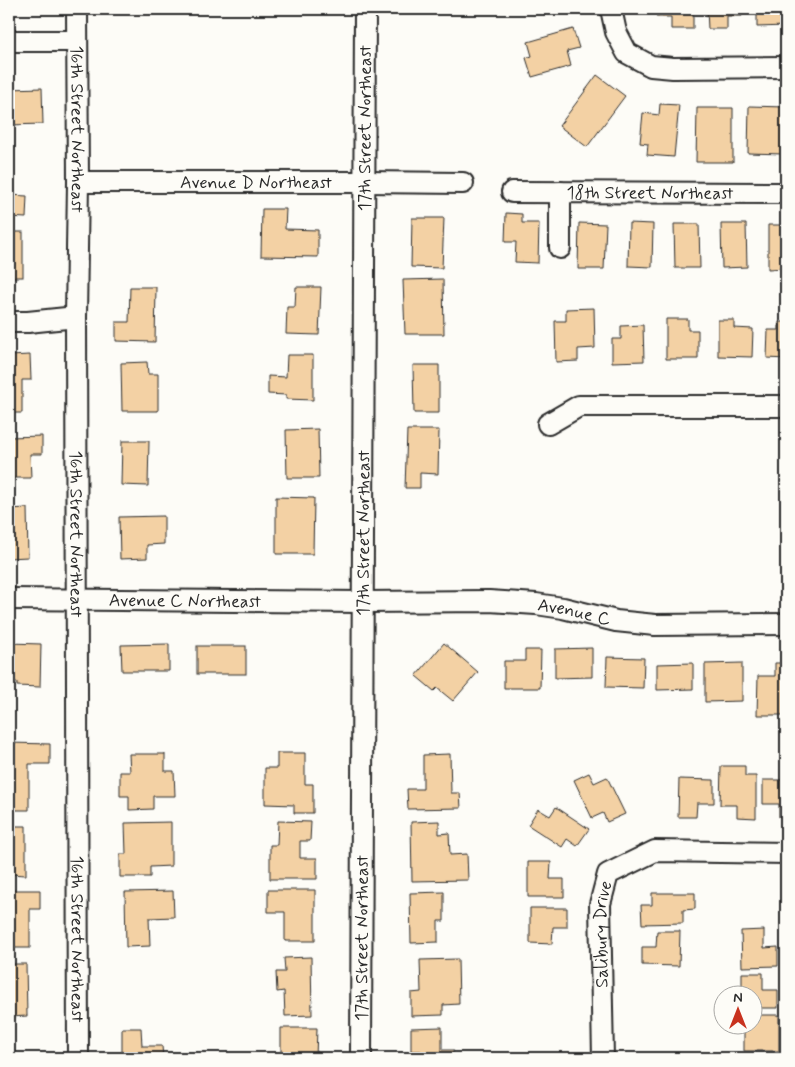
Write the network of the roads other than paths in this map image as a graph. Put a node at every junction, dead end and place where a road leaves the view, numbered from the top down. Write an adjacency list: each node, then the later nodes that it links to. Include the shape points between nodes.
1 (77, 9): 5 (street, 16th Street Northeast)
2 (365, 9): 8 (street, 17th Street Northeast)
3 (611, 9): 6 (street, via 616,32 626,53 651,66)
4 (9, 41): 5 (street)
5 (76, 41): 7 (street, 16th Street Northeast)
6 (786, 68)
7 (78, 182): 8 (street, Avenue D Northeast); 14 (street, 16th Street Northeast)
8 (364, 182): 9 (street, Avenue D Northeast); 20 (street, 17th Street Northeast)
9 (463, 183)
10 (512, 192): 11 (street, 18th Street Northeast)
11 (560, 192): 12 (street, 18th Street Northeast); 13 (street)
12 (786, 192)
13 (560, 248)
14 (76, 317): 15 (street); 19 (street, 16th Street Northeast)
15 (9, 322)
16 (786, 406): 17 (street, via 578,406)
17 (548, 424)
18 (9, 599): 19 (street, Avenue C Northeast)
19 (76, 600): 20 (street, Avenue C Northeast); 23 (street, 16th Street Northeast)
20 (362, 602): 21 (street, Avenue C, via 488,601 536,604 645,624); 24 (street, 17th Street Northeast)
21 (786, 624)
22 (786, 852): 25 (street, Salibury Drive, via 655,851 608,874 600,904)
23 (78, 1058)
24 (361, 1058)
25 (603, 1058)

